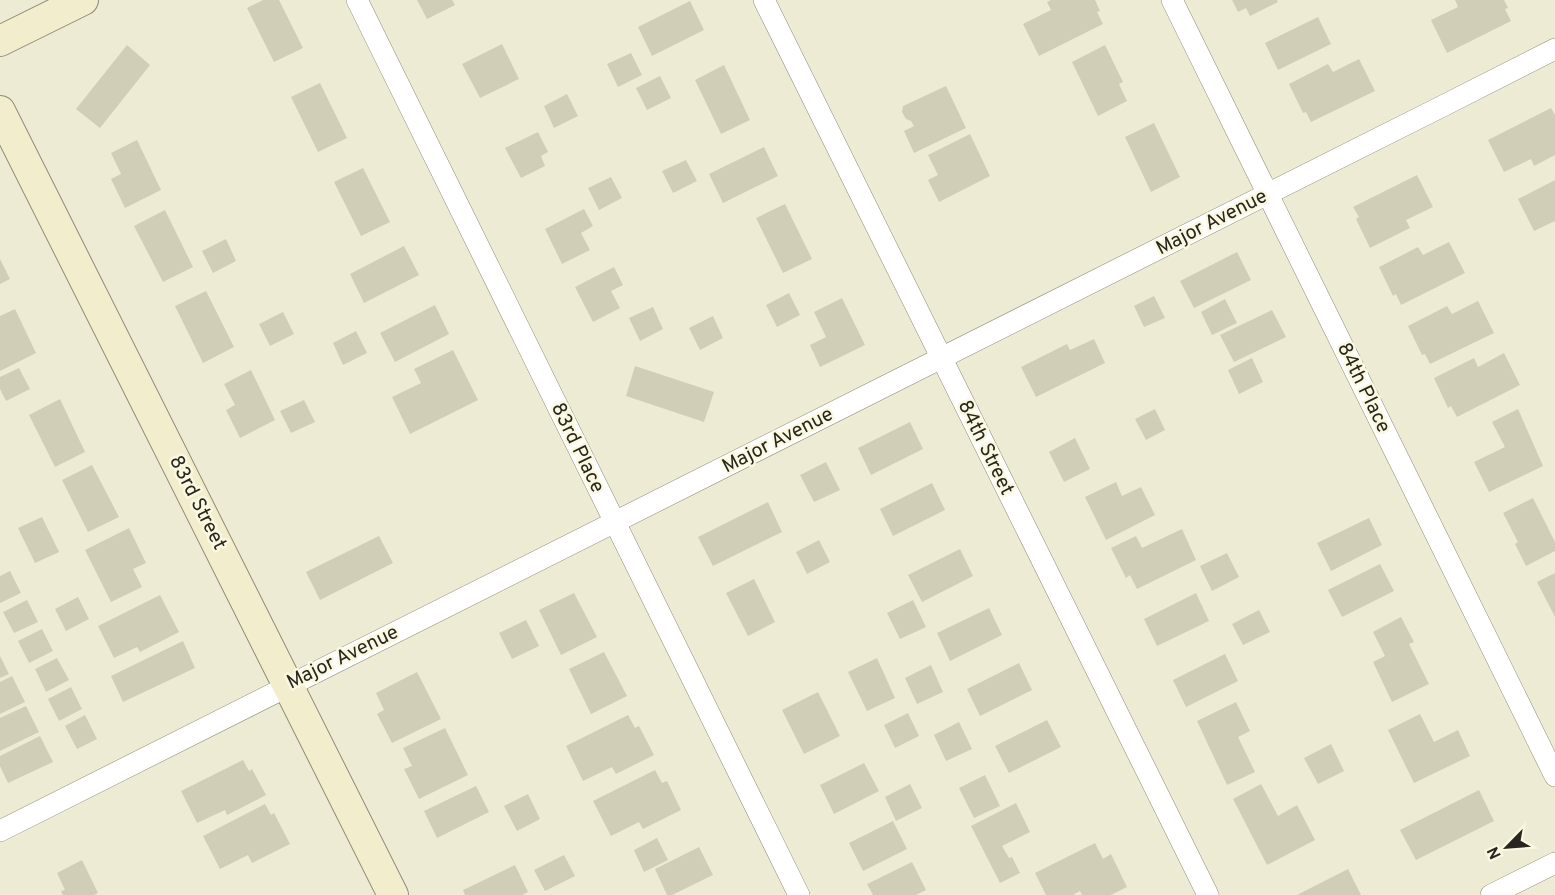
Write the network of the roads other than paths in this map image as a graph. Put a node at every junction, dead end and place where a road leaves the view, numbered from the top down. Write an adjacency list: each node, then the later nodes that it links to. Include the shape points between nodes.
1 (83, 0): 5 (street)
2 (357, 0): 10 (street, 83rd Place)
3 (764, 0): 9 (street, 84th Street)
4 (1172, 0): 8 (street, 84th Place)
5 (0, 41)
6 (1555, 50): 8 (street, Major Avenue)
7 (0, 111): 11 (street, 83rd Street)
8 (1268, 196): 9 (street, Major Avenue); 12 (street, 84th Place)
9 (942, 359): 10 (street, Major Avenue); 17 (street, 84th Street)
10 (614, 523): 11 (street, Major Avenue); 16 (street, 83rd Place)
11 (289, 685): 13 (street, Major Avenue); 15 (street, 83rd Street)
12 (1555, 776)
13 (0, 831)
14 (1555, 863): 18 (street)
15 (393, 895)
16 (799, 895)
17 (1208, 895)
18 (1491, 895)

